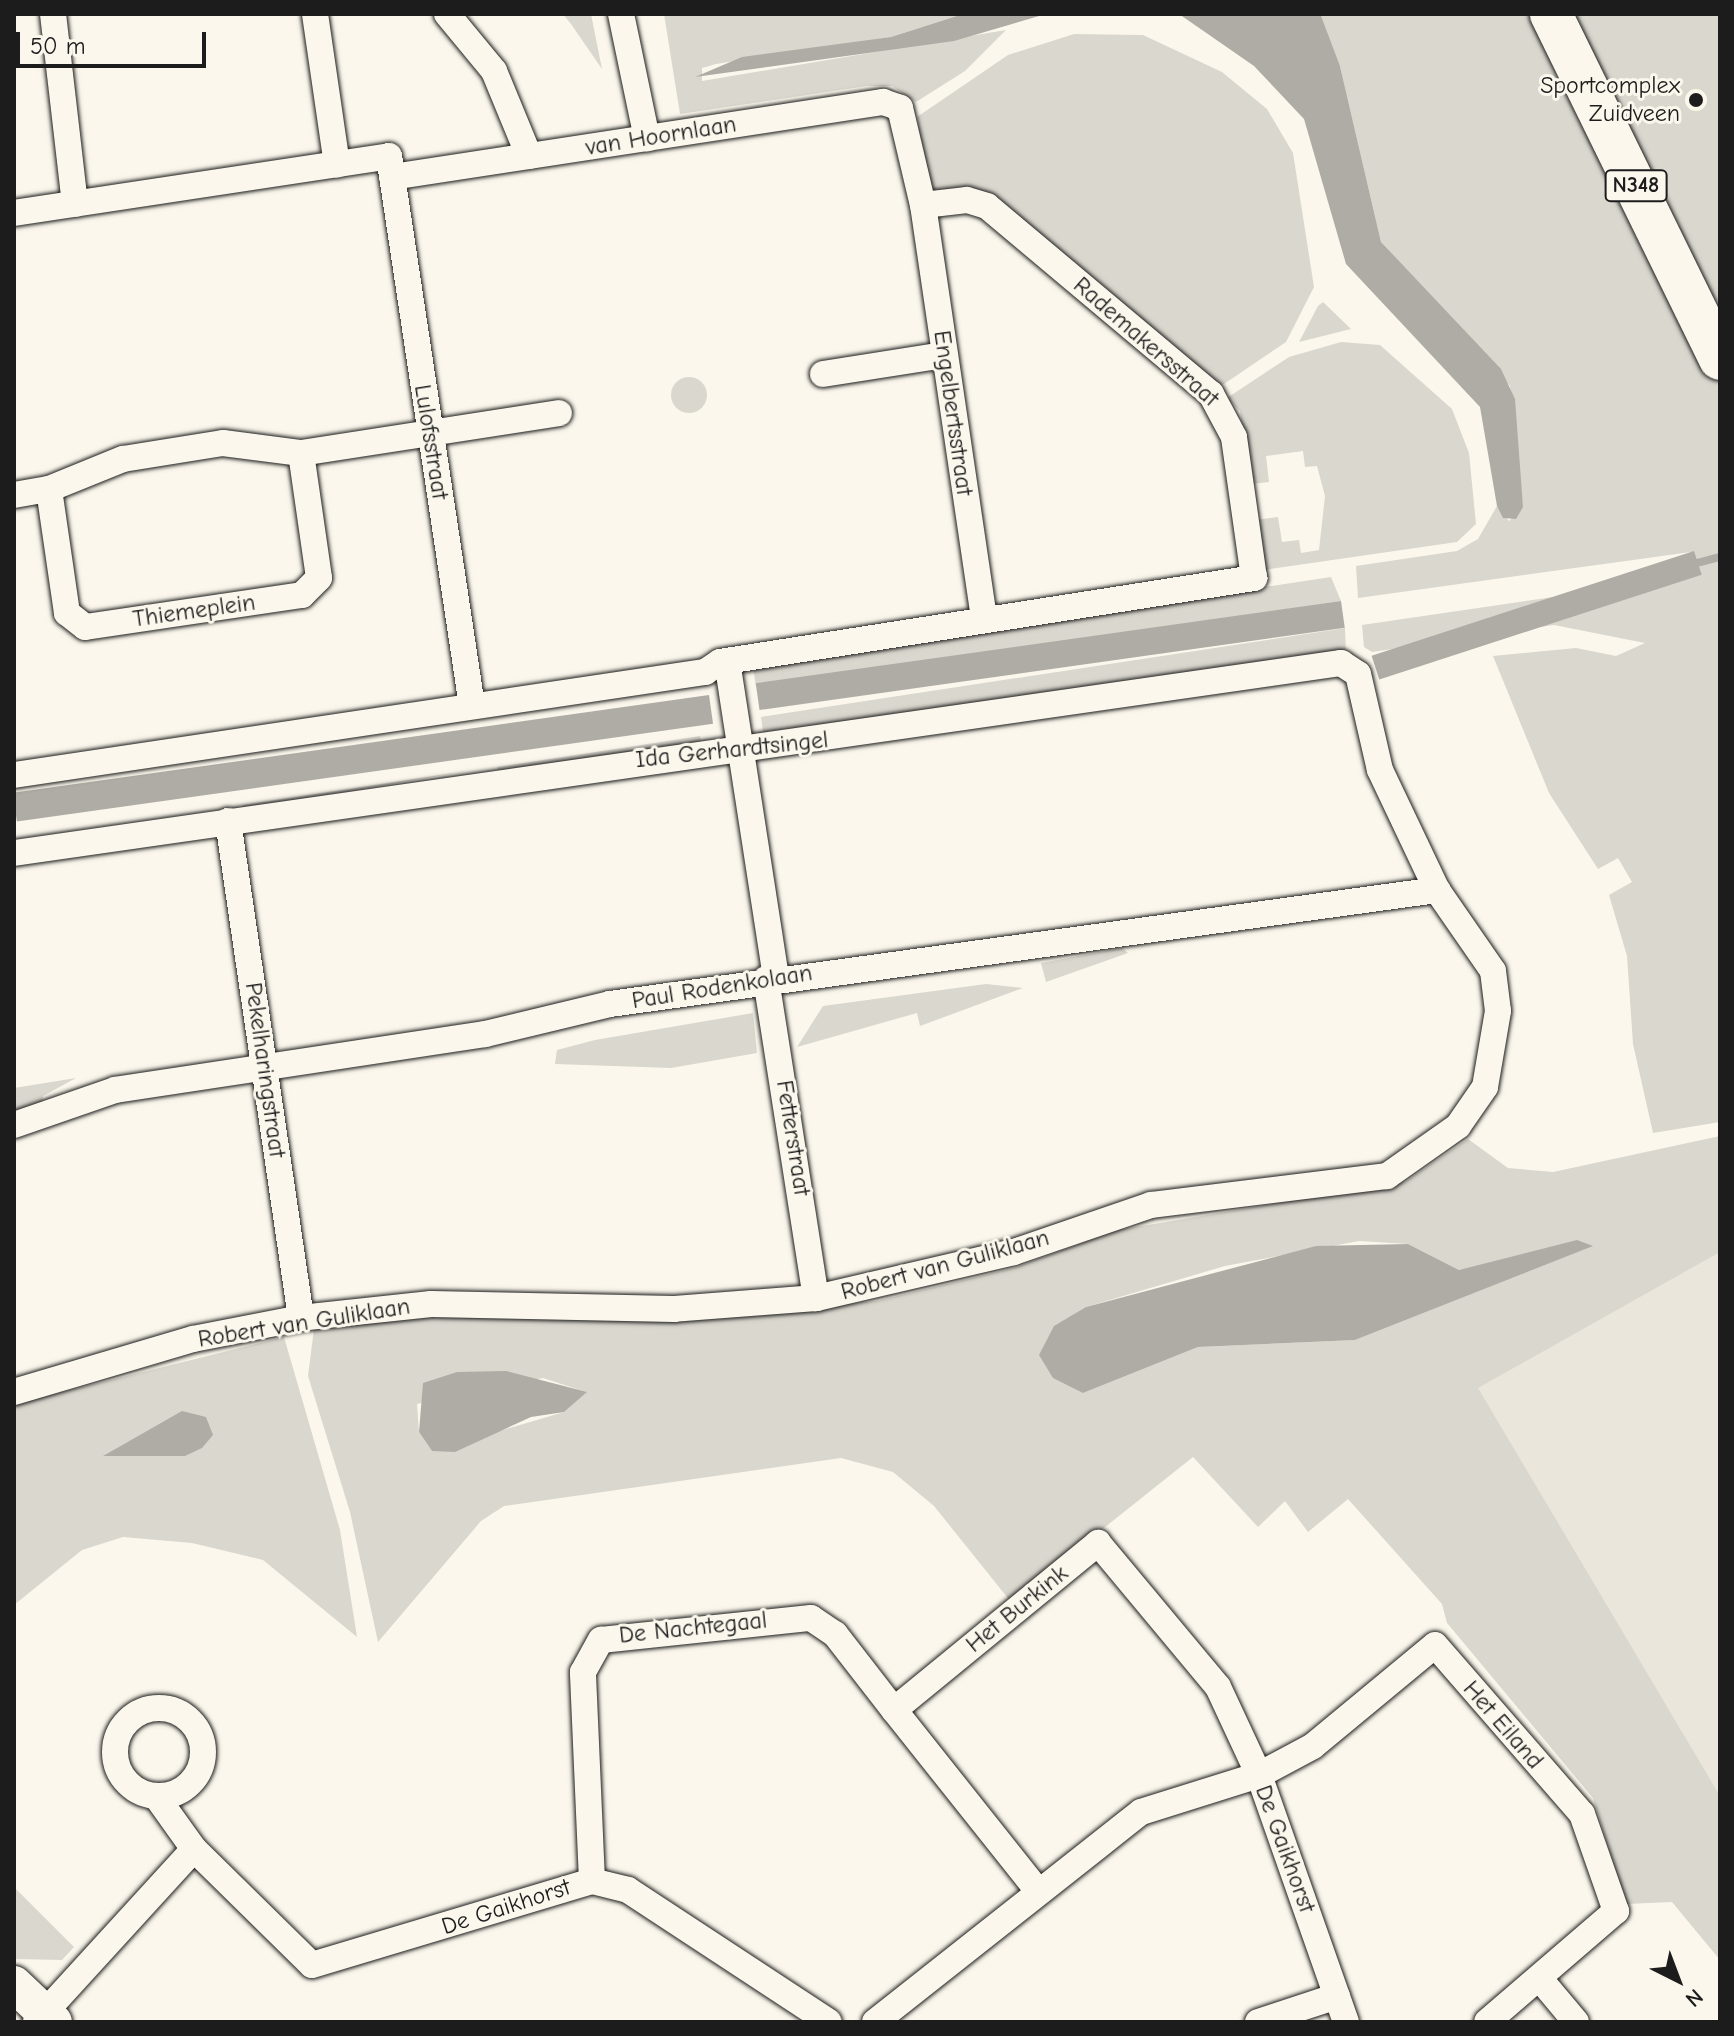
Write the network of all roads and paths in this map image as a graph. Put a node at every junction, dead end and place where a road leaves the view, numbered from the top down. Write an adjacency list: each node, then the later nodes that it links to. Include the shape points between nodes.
1 (53, 14): 10 (street)
2 (315, 14): 8 (street)
3 (447, 14): 7 (street, via 494,71)
4 (621, 14): 6 (street)
5 (1551, 14): 14 (main road, N348)
6 (647, 138): 7 (street, van Hoornlaan); 11 (street, van Hoornlaan, via 883,102 908,118)
7 (529, 156): 9 (street, van Hoornlaan)
8 (337, 164): 9 (street, via 389,156); 10 (street)
9 (392, 177): 17 (street, Lulofsstraat)
10 (75, 204): 12 (street)
11 (923, 205): 13 (street, Engelbertsstraat); 21 (street, Rademakersstraat, via 967,200 987,206 1211,394 1234,437 1254,578)
12 (14, 213)
13 (945, 355): 15 (street); 21 (street, Engelbertsstraat)
14 (1720, 359)
15 (823, 374)
16 (559, 413): 17 (street)
17 (430, 433): 18 (street); 24 (street, Lulofsstraat)
18 (301, 453): 19 (street, via 223,443 123,459); 19 (street, Thiemeplein, via 319,578 313,588 182,613 73,623)
19 (49, 489): 20 (street)
20 (14, 495)
21 (984, 620): 23 (street)
22 (1353, 668): 25 (street, Ida Gerhardtsingel, via 1341,663); 29 (street, Robert van Guliklaan, via 1380,770)
23 (729, 673): 24 (street, via 705,672); 25 (street, Fetterstraat)
24 (472, 706): 26 (street)
25 (741, 754): 27 (street, Ida Gerhardtsingel, via 722,747); 30 (street, Fetterstraat)
26 (14, 775)
27 (228, 821): 28 (street, Ida Gerhardtsingel); 31 (street, Pekelharingstraat)
28 (14, 853)
29 (1437, 890): 30 (street, Paul Rodenkolaan, via 1034,950 953,952); 33 (street, Robert van Guliklaan, via 1493,971 1495,1050 1485,1087 1458,1126 1411,1167 1355,1184 1151,1205 1014,1252)
30 (771, 979): 31 (street, Paul Rodenkolaan, via 610,1004 485,1034); 33 (street, Fetterstraat)
31 (264, 1066): 32 (street, Paul Rodenkolaan, via 115,1090); 34 (street, Pekelharingstraat)
32 (14, 1125)
33 (816, 1298): 34 (street, Robert van Guliklaan, via 674,1309 431,1304)
34 (301, 1318): 35 (street, Robert van Guliklaan, via 193,1339)
35 (14, 1392)
36 (894, 1710): 37 (street, Het Burkink, via 1098,1543 1218,1687); 40 (street, De Nachtegaal, via 835,1634 811,1618 601,1640 583,1672); 41 (street)
37 (1259, 1775): 41 (street, De Gaikhorst, via 1141,1812); 42 (street, Het Eiland, via 1313,1746 1435,1645 1582,1814 1605,1868 1616,1911); 44 (street, De Gaikhorst)
38 (156, 1796): 39 (street, De Gaikhorst)
39 (194, 1849): 40 (street, De Gaikhorst, via 312,1965); 45 (street)
40 (592, 1881): 46 (street, De Gaikhorst, via 628,1890)
41 (1038, 1891): 47 (street, De Gaikhorst)
42 (1540, 1979): 50 (street, Het Eiland); 51 (street)
43 (14, 1984): 45 (street)
44 (1337, 1996): 48 (street); 49 (street, De Gaikhorst)
45 (45, 2019)
46 (829, 2022)
47 (875, 2022)
48 (1258, 2022)
49 (1346, 2022)
50 (1487, 2022)
51 (1576, 2022)

